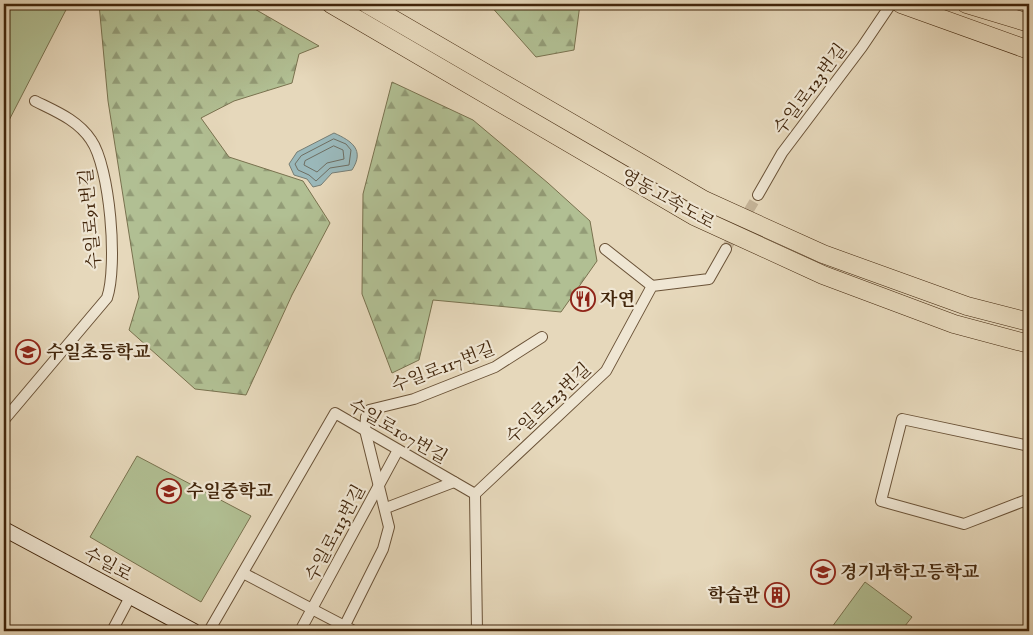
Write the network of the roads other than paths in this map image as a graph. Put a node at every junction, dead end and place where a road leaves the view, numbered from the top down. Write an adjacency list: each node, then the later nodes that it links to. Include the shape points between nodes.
1 (331, 4): 15 (highway, 영동고속도로, via 694,216 822,275 954,324)
2 (367, 4): 13 (highway, 영동고속도로, via 704,200 823,254 967,306)
3 (891, 4): 9 (street, 수일로123번길, via 782,153)
4 (900, 4): 7 (highway)
5 (966, 4): 6 (highway)
6 (1029, 24)
7 (1029, 50)
8 (35, 101): 16 (street, 수일로91번길, via 74,121 100,154 105,173 112,284 107,298)
9 (758, 195)
10 (605, 249): 12 (street)
11 (726, 249): 12 (street, via 709,279)
12 (652, 286): 22 (street, 수일로123번길, via 606,371)
13 (1029, 322)
14 (542, 337): 17 (street, 수일로117번길, via 495,366 414,399 369,410)
15 (1029, 344)
16 (4, 420)
17 (365, 430): 19 (street, 수일로107번길); 21 (street); 26 (street, 수일로107번길, via 335,413)
18 (1029, 446): 23 (street, via 902,419 881,500 964,524)
19 (398, 450): 20 (street, 수일로107번길); 21 (street, 수일로113번길)
20 (454, 482): 22 (street, 수일로107번길); 24 (street)
21 (378, 488): 24 (street); 28 (street, 수일로113번길)
22 (475, 494): 34 (street)
23 (1029, 499)
24 (386, 508): 29 (street, via 389,527 384,544)
25 (4, 529): 27 (street, 수일로)
26 (242, 573): 28 (street); 32 (street, 수일로107번길)
27 (130, 597): 30 (street); 31 (street, 수일로)
28 (312, 610): 29 (street); 33 (street, 수일로113번길)
29 (347, 630)
30 (112, 631)
31 (194, 631)
32 (209, 631)
33 (300, 631)
34 (477, 631)

